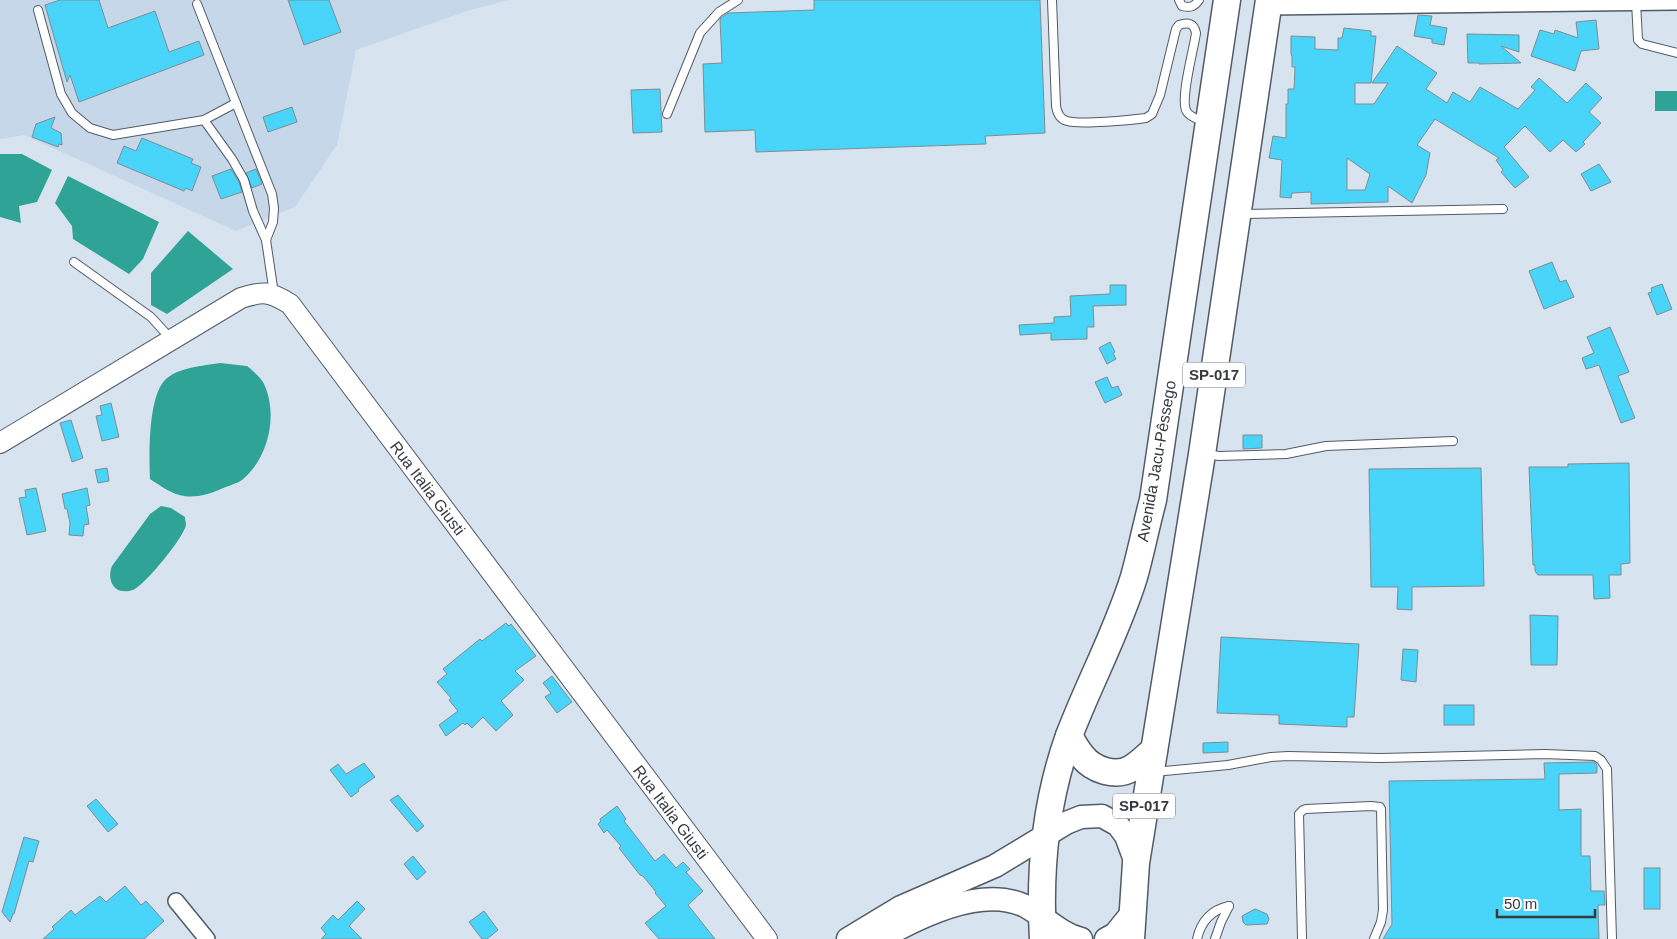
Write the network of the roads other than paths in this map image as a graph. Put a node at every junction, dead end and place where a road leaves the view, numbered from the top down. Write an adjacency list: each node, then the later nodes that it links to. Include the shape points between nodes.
1 (738, 0): 14 (lane, via 719,12 700,33)
2 (1052, 0): 16 (lane, via 1056,106 1062,119 1097,121 1142,118 1152,114 1160,95 1176,29 1188,23 1196,33 1184,107 1190,116)
3 (1179, 0): 4 (lane, via 1182,6 1187,7)
4 (1199, 0)
5 (1227, 0): 16 (highway, Avenida Jacu-Pêssego / SP-017)
6 (1583, 1): 7 (street); 10 (street)
7 (1636, 2): 8 (street); 12 (lane, via 1638,40 1642,44)
8 (1677, 2)
9 (197, 4): 13 (lane)
10 (1268, 4): 18 (highway, SP-017)
11 (38, 10): 15 (lane, via 61,94 72,113 90,128 113,135)
12 (1677, 53)
13 (236, 103): 15 (lane); 19 (lane, via 272,194 274,222)
14 (667, 114)
15 (204, 120): 19 (lane, via 244,180)
16 (1210, 125): 26 (highway, Avenida Jacu-Pêssego / SP-017, via 1153,500 1134,577)
17 (1503, 209): 18 (lane)
18 (1238, 214): 25 (highway, SP-017)
19 (266, 240): 21 (lane)
20 (74, 262): 22 (lane, via 151,317)
21 (274, 294): 22 (street, via 259,293 241,298); 34 (street, Rua Italia Giusti, via 290,304)
22 (172, 340): 24 (street)
23 (1453, 441): 25 (lane, via 1334,446 1286,454)
24 (0, 443)
25 (1202, 454): 27 (highway, SP-017)
26 (1069, 736): 27 (highway, via 1082,756 1102,771 1123,772); 28 (highway, Avenida Jacu-Pêssego / SP-017)
27 (1152, 761): 29 (highway, SP-017); 44 (lane, via 1228,765 1288,756 1595,756 1608,769)
28 (1046, 836): 29 (main road, via 1081,817 1108,818 1126,836); 32 (highway, Avenida Jacu-Pêssego / SP-017); 35 (main road, via 995,866 900,907)
29 (1136, 862): 31 (highway, SP-017)
30 (176, 901): 33 (street)
31 (1132, 913): 38 (main road); 39 (highway, SP-017)
32 (1042, 927): 36 (main road, via 1016,902 987,899 955,905); 37 (main road)
33 (206, 939)
34 (767, 939)
35 (848, 939)
36 (880, 939)
37 (1081, 939)
38 (1106, 939)
39 (1131, 939)
40 (1197, 939): 41 (lane, via 1208,915 1229,906)
41 (1214, 939)
42 (1302, 939): 43 (lane, via 1298,817 1303,810 1376,806 1382,809 1383,910)
43 (1374, 939)
44 (1612, 939)

